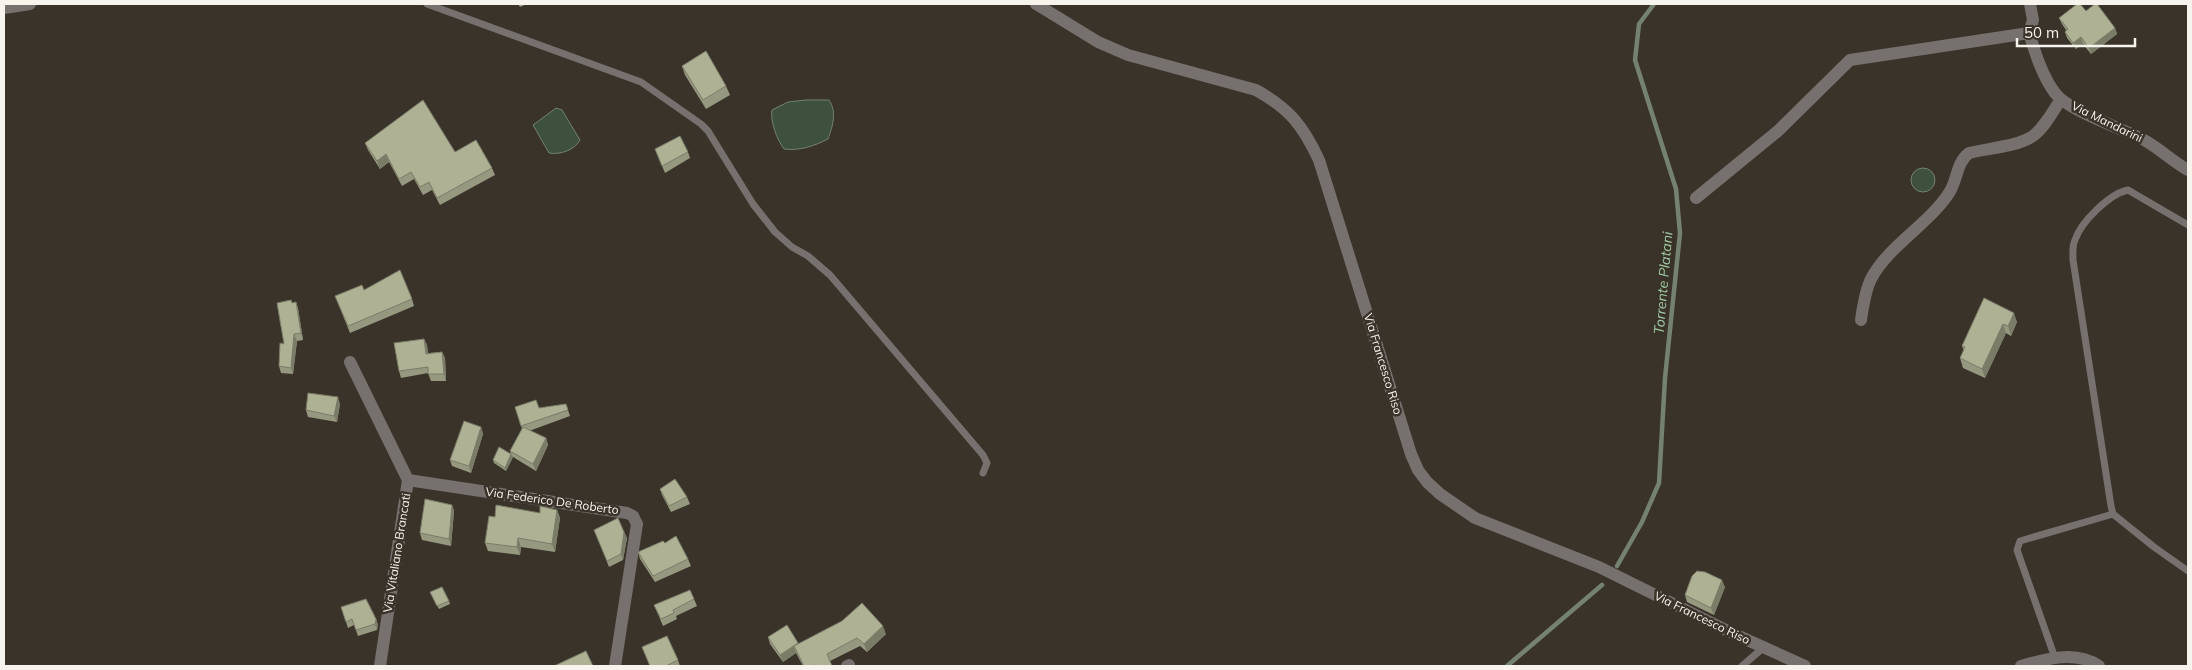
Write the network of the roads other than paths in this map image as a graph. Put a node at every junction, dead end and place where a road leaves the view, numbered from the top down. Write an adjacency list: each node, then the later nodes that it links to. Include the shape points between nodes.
1 (30, 4): 5 (street)
2 (426, 4): 13 (lane, via 641,82 701,124 774,232 830,274 983,455 987,463)
3 (1036, 4): 17 (street, Via Francesco Riso, via 1098,42 1128,55 1256,90 1294,118 1307,134 1319,160 1411,454 1418,470 1440,494 1475,518 1599,567)
4 (2030, 4): 6 (street, via 2033,20)
5 (4, 8)
6 (2029, 33): 7 (street, Via Mandarini, via 2055,94); 9 (street, via 1850,60 1778,131)
7 (2061, 98): 8 (street, Via Mandarini, via 2145,140); 11 (street, via 2034,135 1969,153 1962,158 1950,192 1871,278)
8 (2188, 170)
9 (1696, 198)
10 (2188, 224): 15 (lane, via 2128,190 2113,196 2087,220 2074,242 2073,260)
11 (1861, 320)
12 (350, 362): 14 (street, Via Vitaliano Brancati)
13 (983, 473)
14 (408, 480): 19 (street, Via Vitaliano Brancati); 20 (street, Via Federico De Roberto, via 633,516 637,524)
15 (2114, 514): 16 (lane); 18 (lane, via 2020,541 2017,550)
16 (2188, 570)
17 (1763, 648): 21 (lane); 22 (street, Via Francesco Riso)
18 (2055, 658): 23 (street); 24 (street, via 2082,659)
19 (380, 666)
20 (615, 666)
21 (1742, 666)
22 (1805, 666)
23 (2021, 666)
24 (2099, 666)

